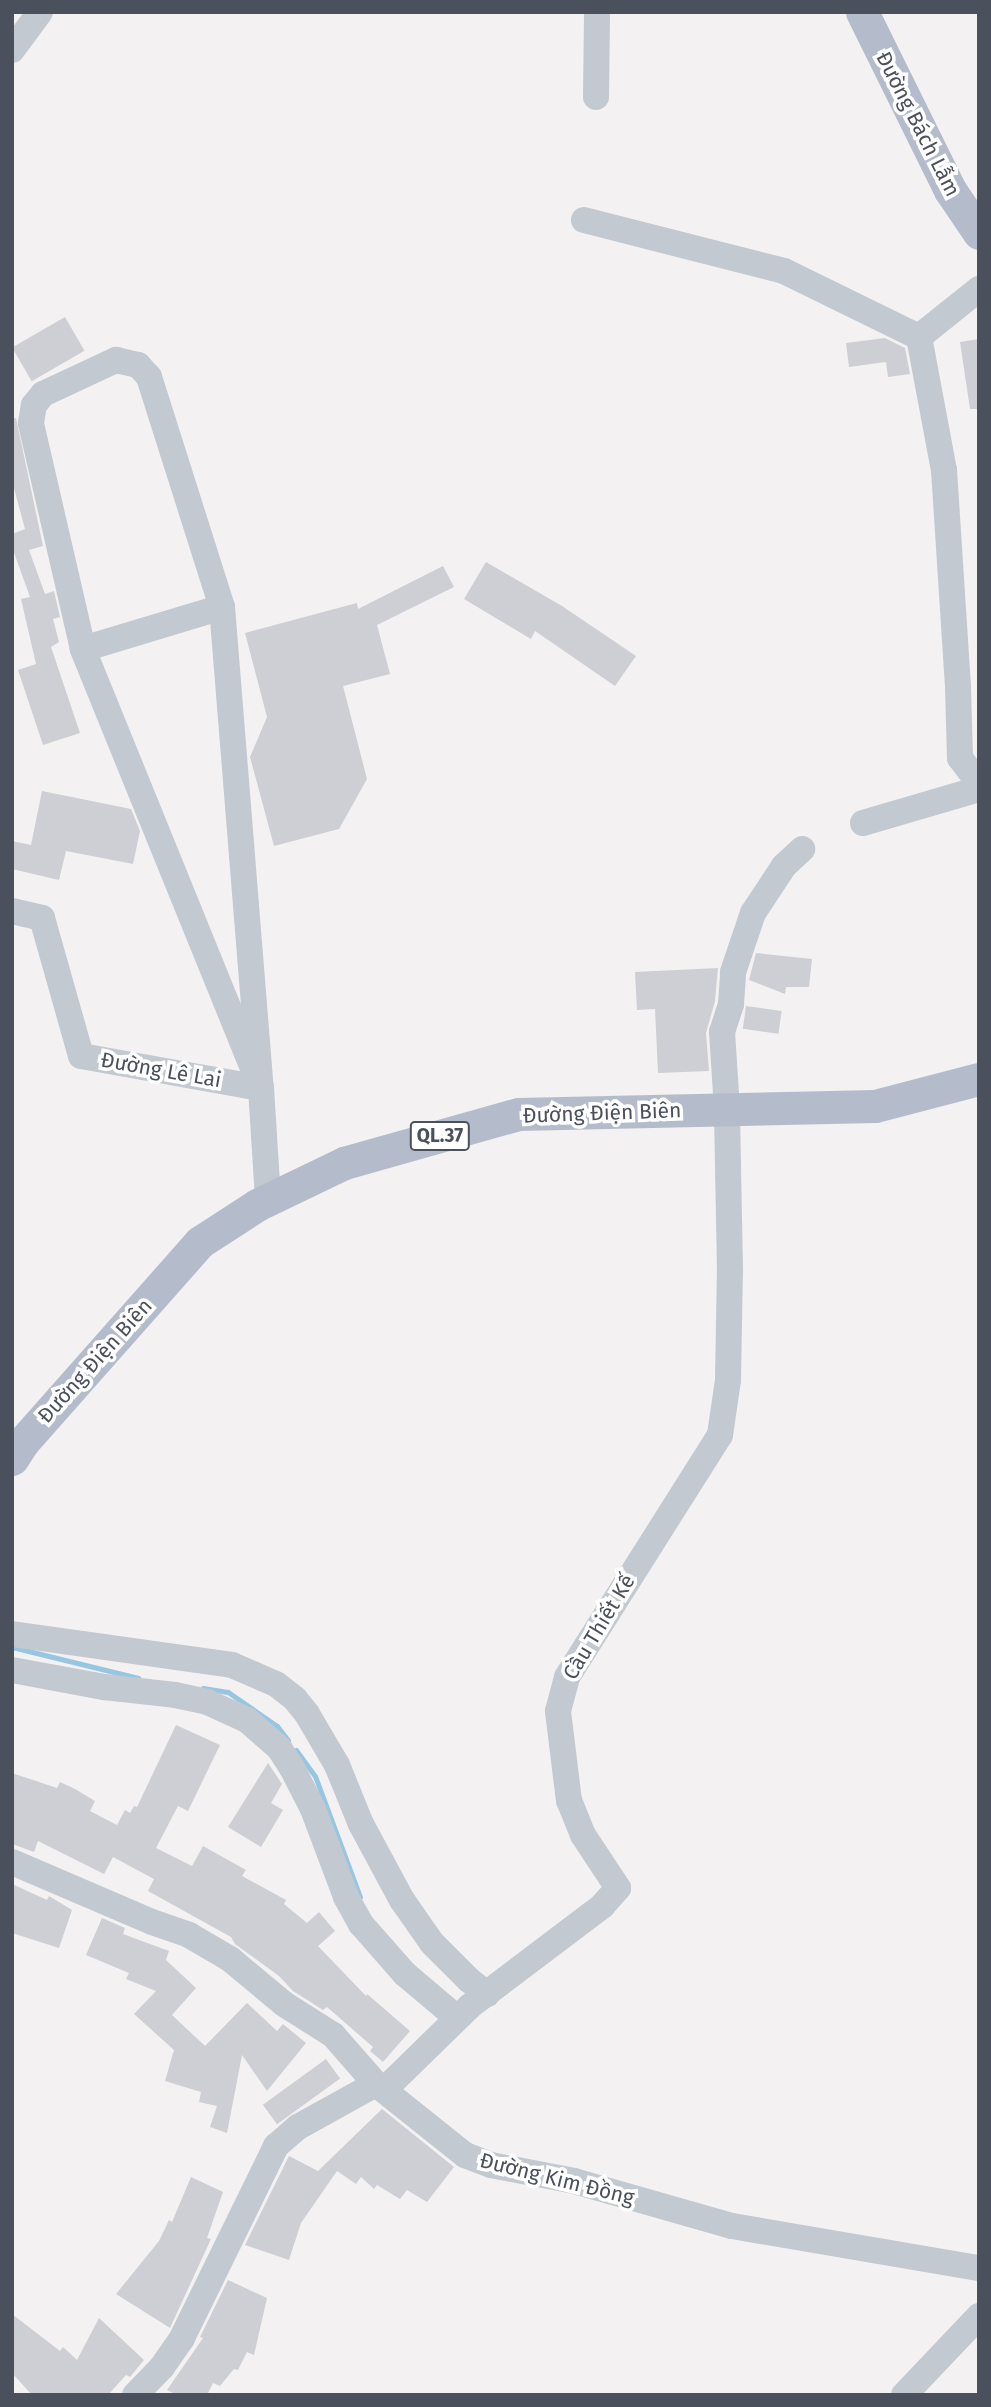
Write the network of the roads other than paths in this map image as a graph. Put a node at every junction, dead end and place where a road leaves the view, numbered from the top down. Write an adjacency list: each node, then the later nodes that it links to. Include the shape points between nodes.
1 (40, 12): 4 (street)
2 (597, 12): 5 (street)
3 (862, 12): 7 (main road, Đường Bách Lẫm, via 950,190)
4 (12, 50)
5 (596, 97)
6 (584, 220): 9 (street, via 784,271)
7 (979, 233)
8 (979, 289): 9 (street)
9 (919, 337): 12 (street, via 944,470 960,758)
10 (222, 607): 11 (street); 11 (street, via 149,377 131,361 107,362 43,394 31,418); 18 (street)
11 (83, 649): 18 (street)
12 (979, 783)
13 (979, 789): 14 (street)
14 (863, 823)
15 (802, 849): 19 (street, via 784,866 753,913 733,972 731,1004 722,1032)
16 (12, 911): 18 (street, Đường Lê Lai, via 42,918 80,1056)
17 (979, 1079): 19 (main road, Đường Điện Biên / QL.37, via 875,1106)
18 (261, 1088): 20 (street)
19 (727, 1109): 20 (main road, Đường Điện Biên / QL.37, via 518,1114 344,1163); 25 (street, Cầu Thiết Kế, via 728,1366 720,1435 567,1677 558,1711 569,1801 583,1835 618,1888 602,1906)
20 (268, 1199): 21 (main road, Đường Điện Biên / QL.37, via 200,1242)
21 (13, 1455)
22 (12, 1634): 25 (street, via 232,1665 276,1684 307,1714 409,1910 443,1955)
23 (12, 1670): 26 (street, via 175,1695 207,1702 247,1720 279,1748 292,1768 361,1924 405,1974)
24 (12, 1862): 27 (street, Đường Kim Đồng, via 189,1934 230,1959 285,2004 333,2035)
25 (486, 1994): 26 (street, Cầu Thiết Kế)
26 (457, 2018): 27 (street, Cầu Thiết Kế)
27 (380, 2087): 28 (street, Đường Kim Đồng, via 464,2155 491,2165 574,2181 732,2226); 30 (street, Cầu Thiết Kế, via 298,2127 276,2146 182,2338)
28 (979, 2268)
29 (979, 2316): 31 (street)
30 (135, 2395)
31 (904, 2395)

